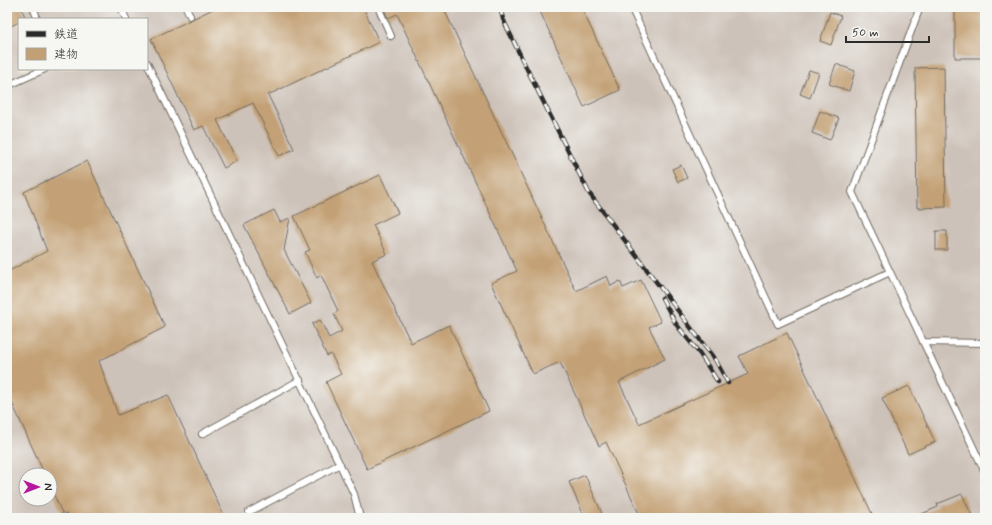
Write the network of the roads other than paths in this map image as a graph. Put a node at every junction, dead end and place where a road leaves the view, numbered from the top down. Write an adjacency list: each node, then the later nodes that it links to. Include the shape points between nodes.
1 (33, 7): 7 (lane)
2 (121, 7): 9 (lane)
3 (186, 7): 8 (lane)
4 (378, 7): 10 (lane)
5 (631, 7): 14 (lane, via 778,324)
6 (920, 7): 14 (lane, via 852,192)
7 (36, 15)
8 (190, 16)
9 (126, 18)
10 (391, 36)
11 (148, 65): 17 (lane)
12 (43, 70): 13 (lane)
13 (7, 86)
14 (890, 272): 15 (lane)
15 (923, 342): 16 (lane); 20 (lane)
16 (985, 343)
17 (300, 380): 18 (lane); 19 (lane)
18 (202, 434)
19 (340, 464): 21 (lane); 22 (lane, via 354,494)
20 (985, 472)
21 (249, 512)
22 (360, 518)

